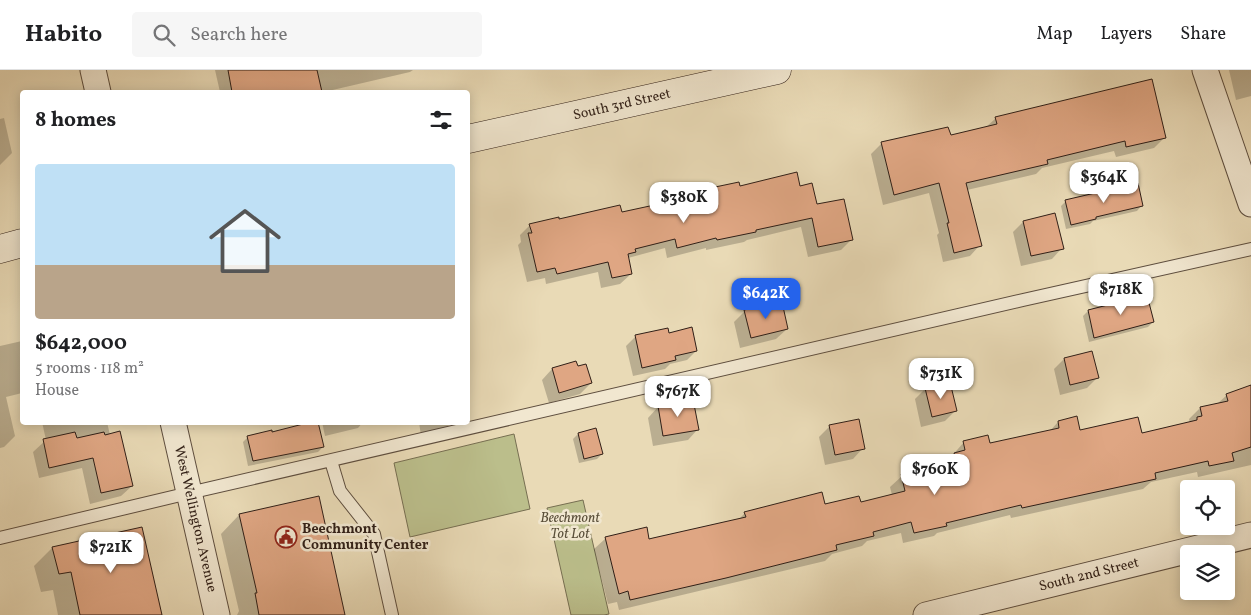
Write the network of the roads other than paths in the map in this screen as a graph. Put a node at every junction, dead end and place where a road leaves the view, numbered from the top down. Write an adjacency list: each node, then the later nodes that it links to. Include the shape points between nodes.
1 (94, 70): 4 (street)
2 (777, 70): 5 (main road, South 3rd Street)
3 (1205, 70): 6 (street)
4 (98, 90)
5 (470, 139)
6 (1251, 204)
7 (20, 244): 8 (main road)
8 (0, 249)
9 (1251, 250): 11 (lane)
10 (174, 425): 12 (street, West Wellington Avenue)
11 (331, 461): 12 (lane); 16 (lane, via 340,491 374,534)
12 (189, 493): 14 (lane); 15 (street, West Wellington Avenue)
13 (1251, 536): 17 (street, South 2nd Street)
14 (0, 538)
15 (217, 615)
16 (392, 615)
17 (926, 615)

